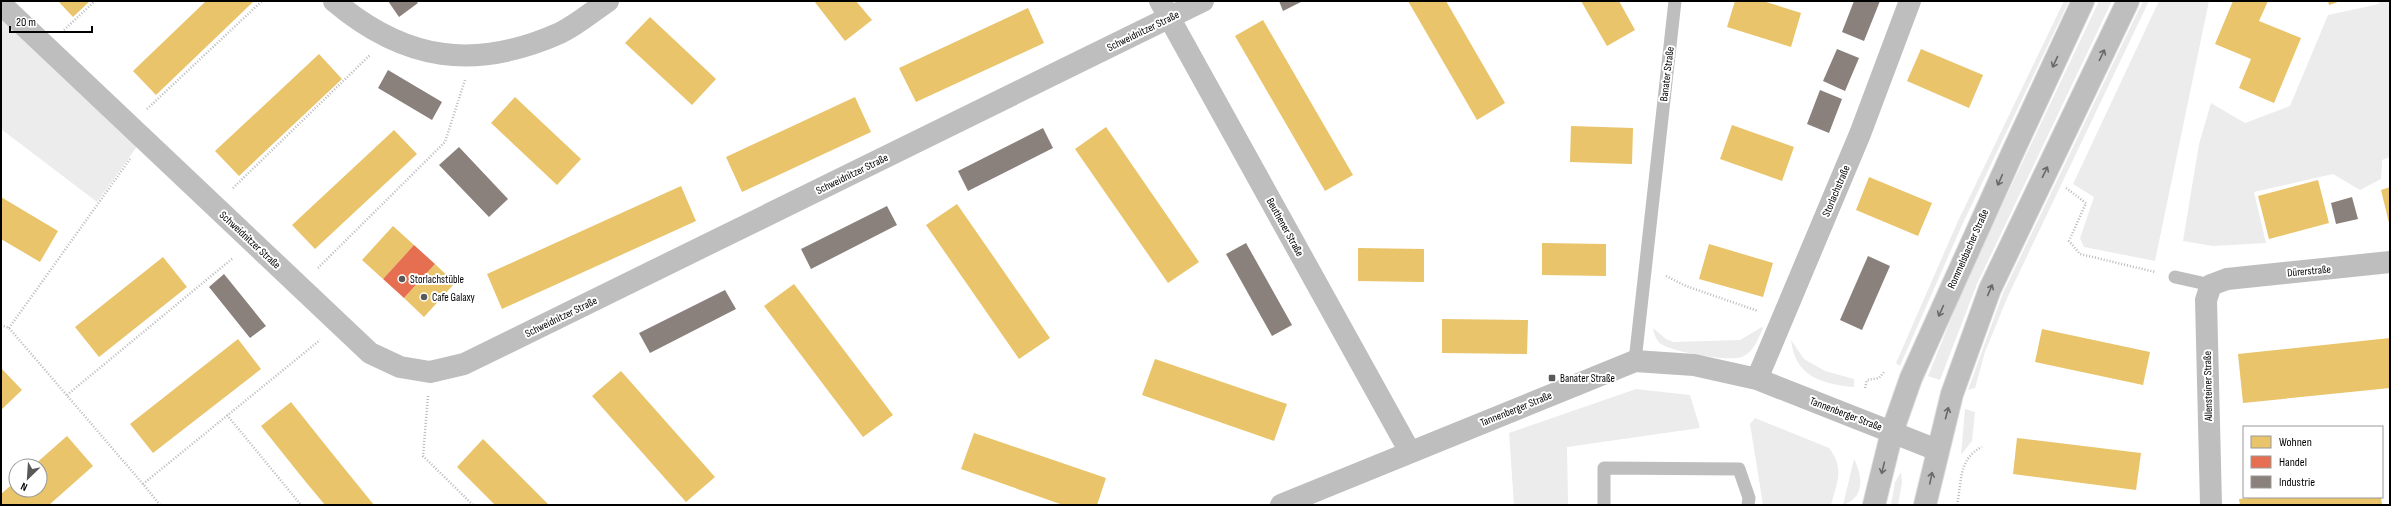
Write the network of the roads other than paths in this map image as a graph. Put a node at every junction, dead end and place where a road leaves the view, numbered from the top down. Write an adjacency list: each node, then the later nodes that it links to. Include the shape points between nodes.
1 (334, 1): 2 (street, via 354,18 400,43 437,53 473,57 516,50 561,32)
2 (608, 1)
3 (1202, 1): 9 (street, Schweidnitzer Straße)
4 (1676, 1): 13 (lane, Banater Straße)
5 (1910, 1): 14 (street, Storlachstraße, via 1860,134)
6 (2083, 1): 15 (street, Rommelsbacher Straße, one-way to 15, via 1917,364)
7 (2128, 1): 16 (street, one-way to 7, via 1952,394 1990,289)
8 (1, 4): 9 (street, Schweidnitzer Straße, via 370,353 400,367 430,372 464,364)
9 (1165, 9): 17 (street, Beuthener Straße)
10 (2390, 262): 12 (street, Dürerstraße)
11 (2175, 277): 12 (lane)
12 (2219, 282): 23 (street, Allensteiner Straße, via 2206,300)
13 (1635, 362): 14 (street, Tannenberger Straße, via 1694,365); 17 (street, Tannenberger Straße)
14 (1757, 379): 15 (street, Tannenberger Straße)
15 (1892, 432): 16 (street, Tannenberger Straße); 21 (street, Rommelsbacher Straße, one-way to 21)
16 (1937, 450): 22 (street, one-way to 16)
17 (1410, 452): 18 (street, Tannenberger Straße)
18 (1281, 505)
19 (1604, 505): 20 (lane, via 1604,468 1739,469 1749,498)
20 (1748, 505)
21 (1874, 505)
22 (1925, 505)
23 (2210, 505)

